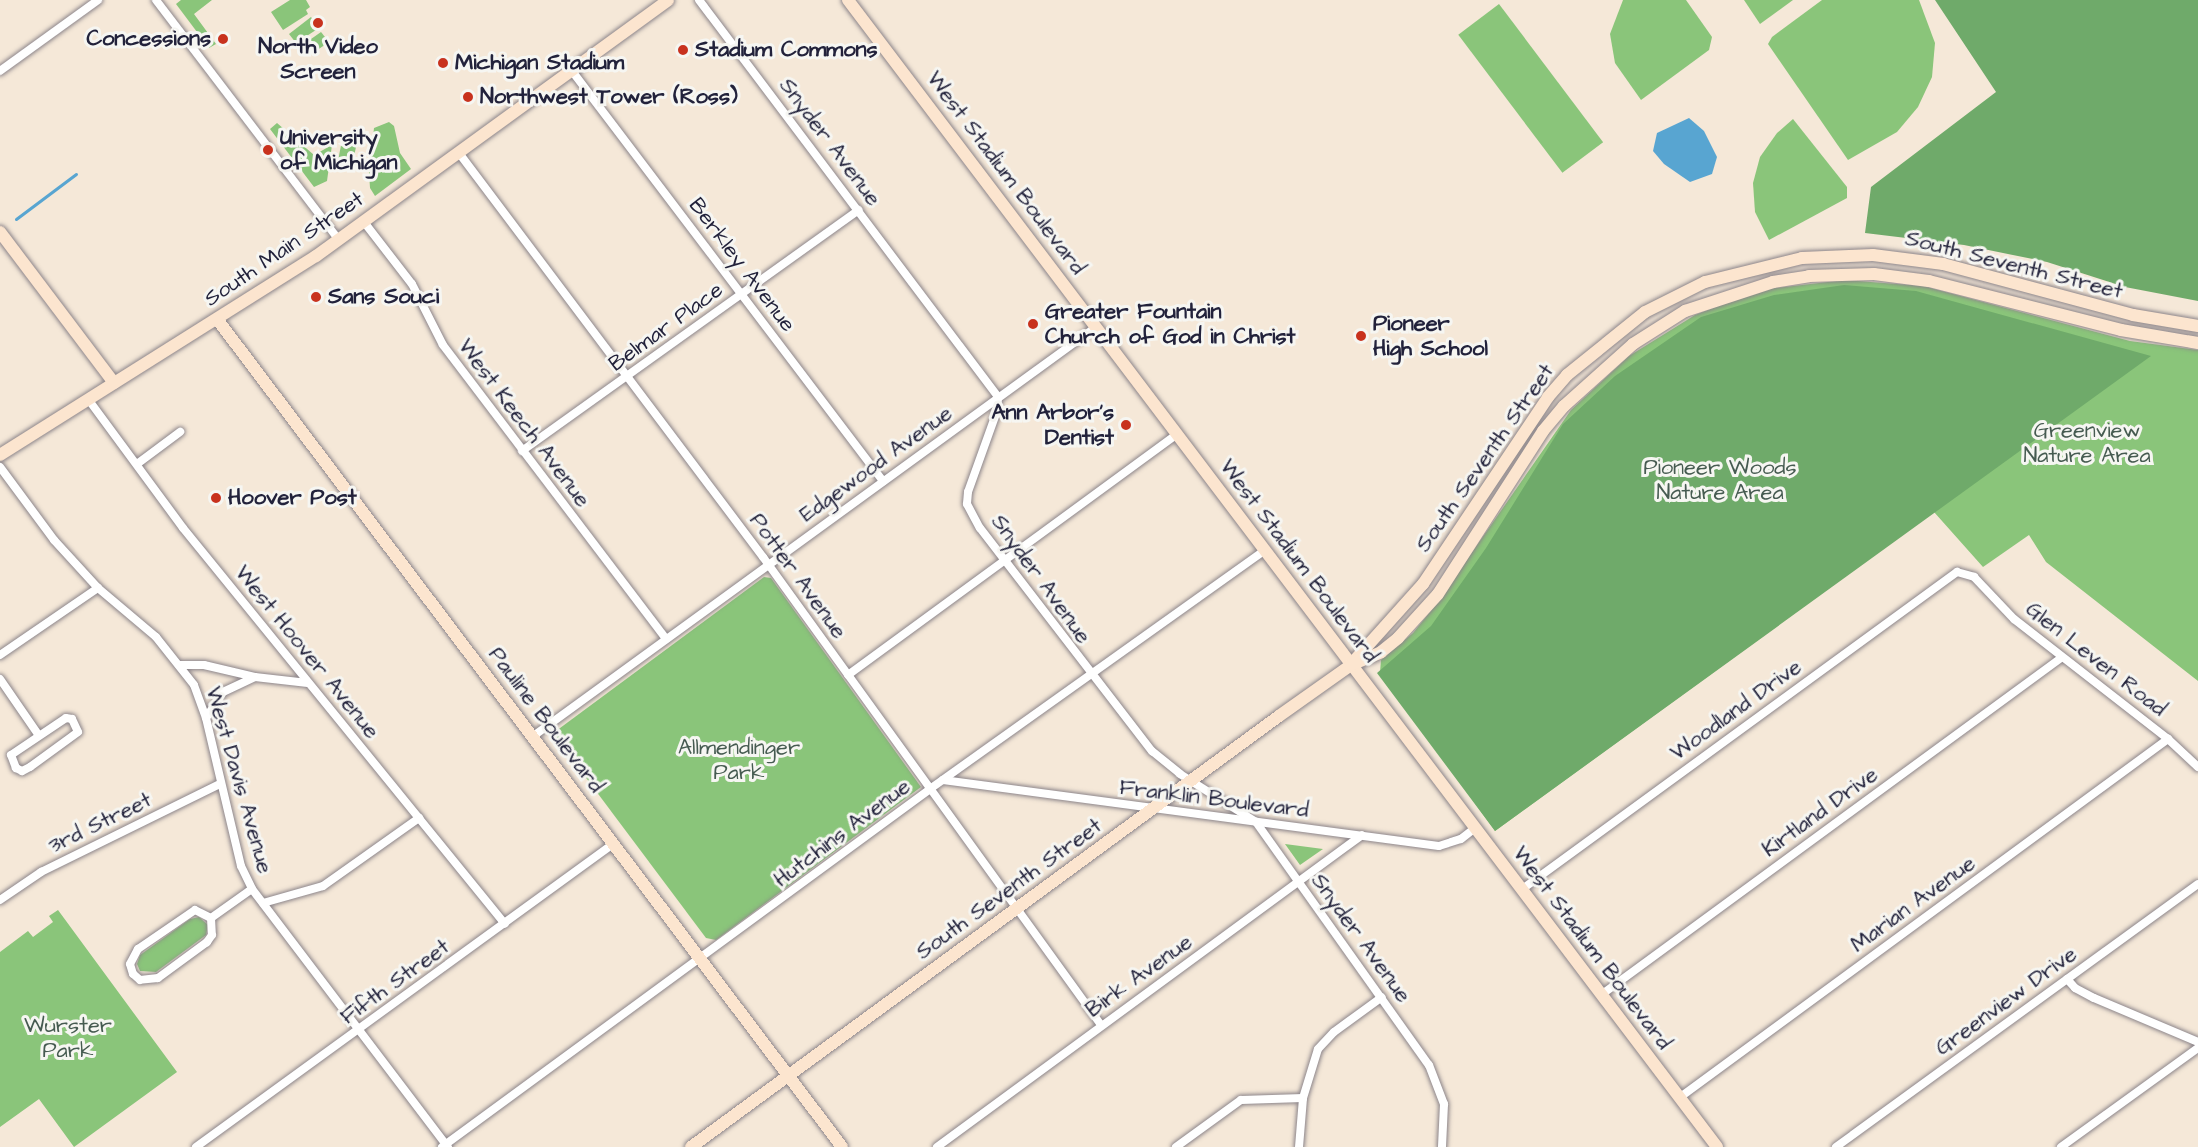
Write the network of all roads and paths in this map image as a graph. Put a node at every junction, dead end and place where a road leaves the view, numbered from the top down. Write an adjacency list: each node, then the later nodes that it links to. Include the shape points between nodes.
1 (98, 0): 6 (street)
2 (156, 0): 12 (street)
3 (668, 0): 7 (street, South Main Street)
4 (699, 0): 9 (street, Snyder Avenue)
5 (848, 0): 16 (street, West Stadium Boulevard)
6 (0, 71)
7 (572, 71): 8 (street, South Main Street); 13 (street, Berkley Avenue)
8 (459, 153): 10 (street, South Main Street); 18 (street, Potter Avenue)
9 (859, 210): 13 (street, Belmar Place); 20 (street, Snyder Avenue)
10 (364, 222): 12 (street, South Main Street); 24 (street, West Keech Avenue, via 412,284 443,345)
11 (1, 236): 19 (street)
12 (339, 240): 14 (street, South Main Street)
13 (742, 294): 18 (street, Belmar Place); 28 (street, Berkley Avenue)
14 (217, 319): 19 (street, South Main Street); 46 (street, Pauline Boulevard)
15 (2198, 326): 38 (street, South Seventh Street, via 2133,315 1943,264 1873,255 1802,258 1705,282 1645,312 1567,375 1548,397 1422,584)
16 (1096, 327): 20 (street, Edgewood Avenue); 23 (street, West Stadium Boulevard)
17 (2198, 343): 38 (street, South Seventh Street, via 2143,335 1907,277 1809,276 1718,297 1685,311 1632,344 1564,406 1543,431 1417,620 1381,652)
18 (627, 376): 24 (street, Belmar Place); 31 (street, Potter Avenue)
19 (114, 383): 21 (street, South Main Street)
20 (998, 397): 28 (street, Edgewood Avenue); 30 (street, Snyder Avenue, via 998,411 971,478 967,504)
21 (88, 399): 25 (street, South Main Street); 26 (street, West Hoover Avenue)
22 (180, 432): 26 (street)
23 (1177, 434): 29 (street, West Stadium Boulevard); 30 (street)
24 (522, 451): 34 (street, West Keech Avenue)
25 (0, 454)
26 (136, 464): 43 (street, West Hoover Avenue)
27 (0, 467): 33 (street, West Davis Avenue, via 54,540)
28 (883, 481): 31 (street, Edgewood Avenue)
29 (1265, 550): 38 (street, West Stadium Boulevard); 40 (street, Hutchins Avenue)
30 (1004, 560): 39 (street); 40 (street, Snyder Avenue)
31 (768, 565): 34 (street, Edgewood Avenue); 39 (street, Potter Avenue)
32 (1974, 577): 36 (street, Glen Leven Road, via 2014,619); 62 (street, Woodland Drive, via 1965,571 1948,576)
33 (98, 588): 35 (street); 37 (street, West Davis Avenue, via 156,637)
34 (666, 639): 46 (street, Edgewood Avenue)
35 (0, 655)
36 (2061, 658): 47 (street, Glen Leven Road); 70 (street, Kirtland Drive)
37 (179, 665): 41 (street, via 214,667); 44 (street, West Davis Avenue, via 194,685)
38 (1351, 665): 50 (street, South Seventh Street); 56 (street, West Stadium Boulevard)
39 (848, 675): 52 (street, Potter Avenue)
40 (1090, 676): 49 (street, Hutchins Avenue); 50 (street, Snyder Avenue, via 1152,751)
41 (255, 677): 43 (street); 44 (street, via 223,692)
42 (0, 679): 45 (street)
43 (308, 683): 54 (street, West Hoover Avenue)
44 (206, 718): 51 (street, West Davis Avenue)
45 (38, 734): 45 (street, via 66,718 77,726 78,732 22,771 16,768 11,754)
46 (532, 737): 58 (street, Pauline Boulevard)
47 (2168, 739): 48 (street, Glen Leven Road); 78 (street, Marian Avenue)
48 (2198, 767)
49 (943, 780): 52 (street, Hutchins Avenue); 53 (street, Franklin Boulevard)
50 (1191, 781): 53 (street, South Seventh Street); 55 (street, Snyder Avenue)
51 (220, 784): 61 (street, West Davis Avenue, via 241,866); 63 (street, 3rd Street, via 41,872)
52 (930, 789): 65 (street, Potter Avenue); 68 (street, Hutchins Avenue)
53 (1152, 810): 55 (street, Franklin Boulevard); 65 (street, South Seventh Street)
54 (419, 818): 64 (street, via 323,886); 67 (street, West Hoover Avenue)
55 (1256, 822): 57 (street, Franklin Boulevard); 59 (street, Snyder Avenue)
56 (1475, 828): 57 (street, Franklin Boulevard, via 1461,839 1439,846); 62 (street, West Stadium Boulevard)
57 (1362, 835): 59 (street, Birk Avenue)
58 (613, 844): 67 (street, Fifth Street); 68 (street, Pauline Boulevard)
59 (1299, 884): 71 (street, Snyder Avenue); 72 (street, Birk Avenue)
60 (2198, 884): 69 (street, Greenview Drive)
61 (252, 889): 64 (street, West Davis Avenue); 66 (street)
62 (1521, 890): 70 (street, West Stadium Boulevard)
63 (0, 900)
64 (263, 903): 73 (street, West Davis Avenue)
65 (1017, 910): 72 (street, Potter Avenue); 76 (street, South Seventh Street)
66 (211, 918): 66 (street, via 195,910 157,935 132,956 134,974 140,980 158,978 207,942 212,935)
67 (505, 924): 73 (street, Fifth Street)
68 (701, 960): 76 (street, Pauline Boulevard); 79 (street, Hutchins Avenue)
69 (2067, 979): 74 (street, via 2094,998); 88 (street, Greenview Drive)
70 (1600, 994): 78 (street, West Stadium Boulevard)
71 (1382, 997): 77 (street, via 1334,1032 1318,1049); 86 (street, Snyder Avenue, via 1437,1082 1444,1104)
72 (1101, 1025): 83 (street, Birk Avenue)
73 (360, 1029): 79 (street, West Davis Avenue); 80 (street, Fifth Street)
74 (2198, 1042)
75 (2198, 1048): 89 (street)
76 (788, 1076): 81 (street, South Seventh Street); 82 (street, Pauline Boulevard)
77 (1303, 1098): 84 (street, via 1257,1096 1241,1100); 85 (street)
78 (1679, 1098): 87 (street, West Stadium Boulevard)
79 (445, 1146)
80 (196, 1147)
81 (691, 1147)
82 (842, 1147)
83 (937, 1147)
84 (1176, 1147)
85 (1299, 1147)
86 (1442, 1147)
87 (1717, 1147)
88 (1836, 1147)
89 (2061, 1147)

